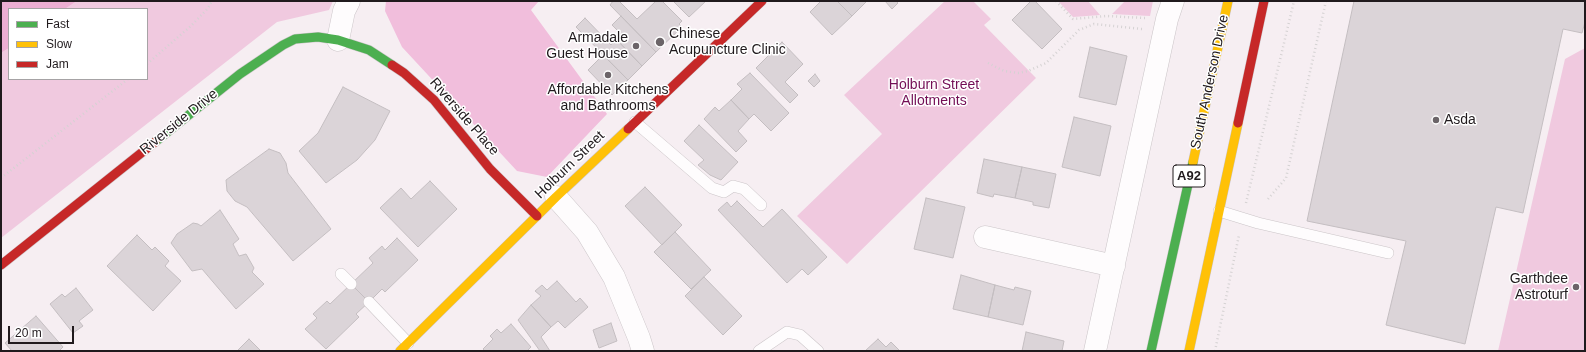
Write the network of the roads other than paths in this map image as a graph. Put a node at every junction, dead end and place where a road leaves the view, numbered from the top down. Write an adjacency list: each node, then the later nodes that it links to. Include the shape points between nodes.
1 (349, 1): 6 (street, via 344,11)
2 (762, 1): 7 (street, Holburn Street)
3 (1228, 1): 25 (street, South Anderson Drive / A92)
4 (1264, 1): 10 (street, A92)
5 (1168, 17): 15 (street)
6 (338, 40): 11 (street, Riverside Place, via 369,50 404,73 434,100 490,169); 14 (street, Riverside Drive, via 318,36 295,39 240,74)
7 (636, 122): 8 (street, Holburn Street); 9 (lane, via 712,188 724,192 733,186 744,189)
8 (556, 197): 11 (street, Holburn Street); 21 (street, via 586,232 614,276)
9 (761, 205)
10 (1219, 211): 13 (lane); 26 (street, A92)
11 (537, 216): 19 (street, Holburn Street)
12 (985, 237): 15 (street)
13 (1388, 253)
14 (1, 265)
15 (1114, 266): 24 (street)
16 (341, 274): 17 (lane)
17 (351, 284)
18 (369, 302): 19 (lane)
19 (408, 343): 20 (street, Holburn Street)
20 (400, 351)
21 (643, 351)
22 (759, 351): 23 (lane, via 787,332 800,334)
23 (818, 351)
24 (1095, 351)
25 (1151, 351)
26 (1188, 351)

